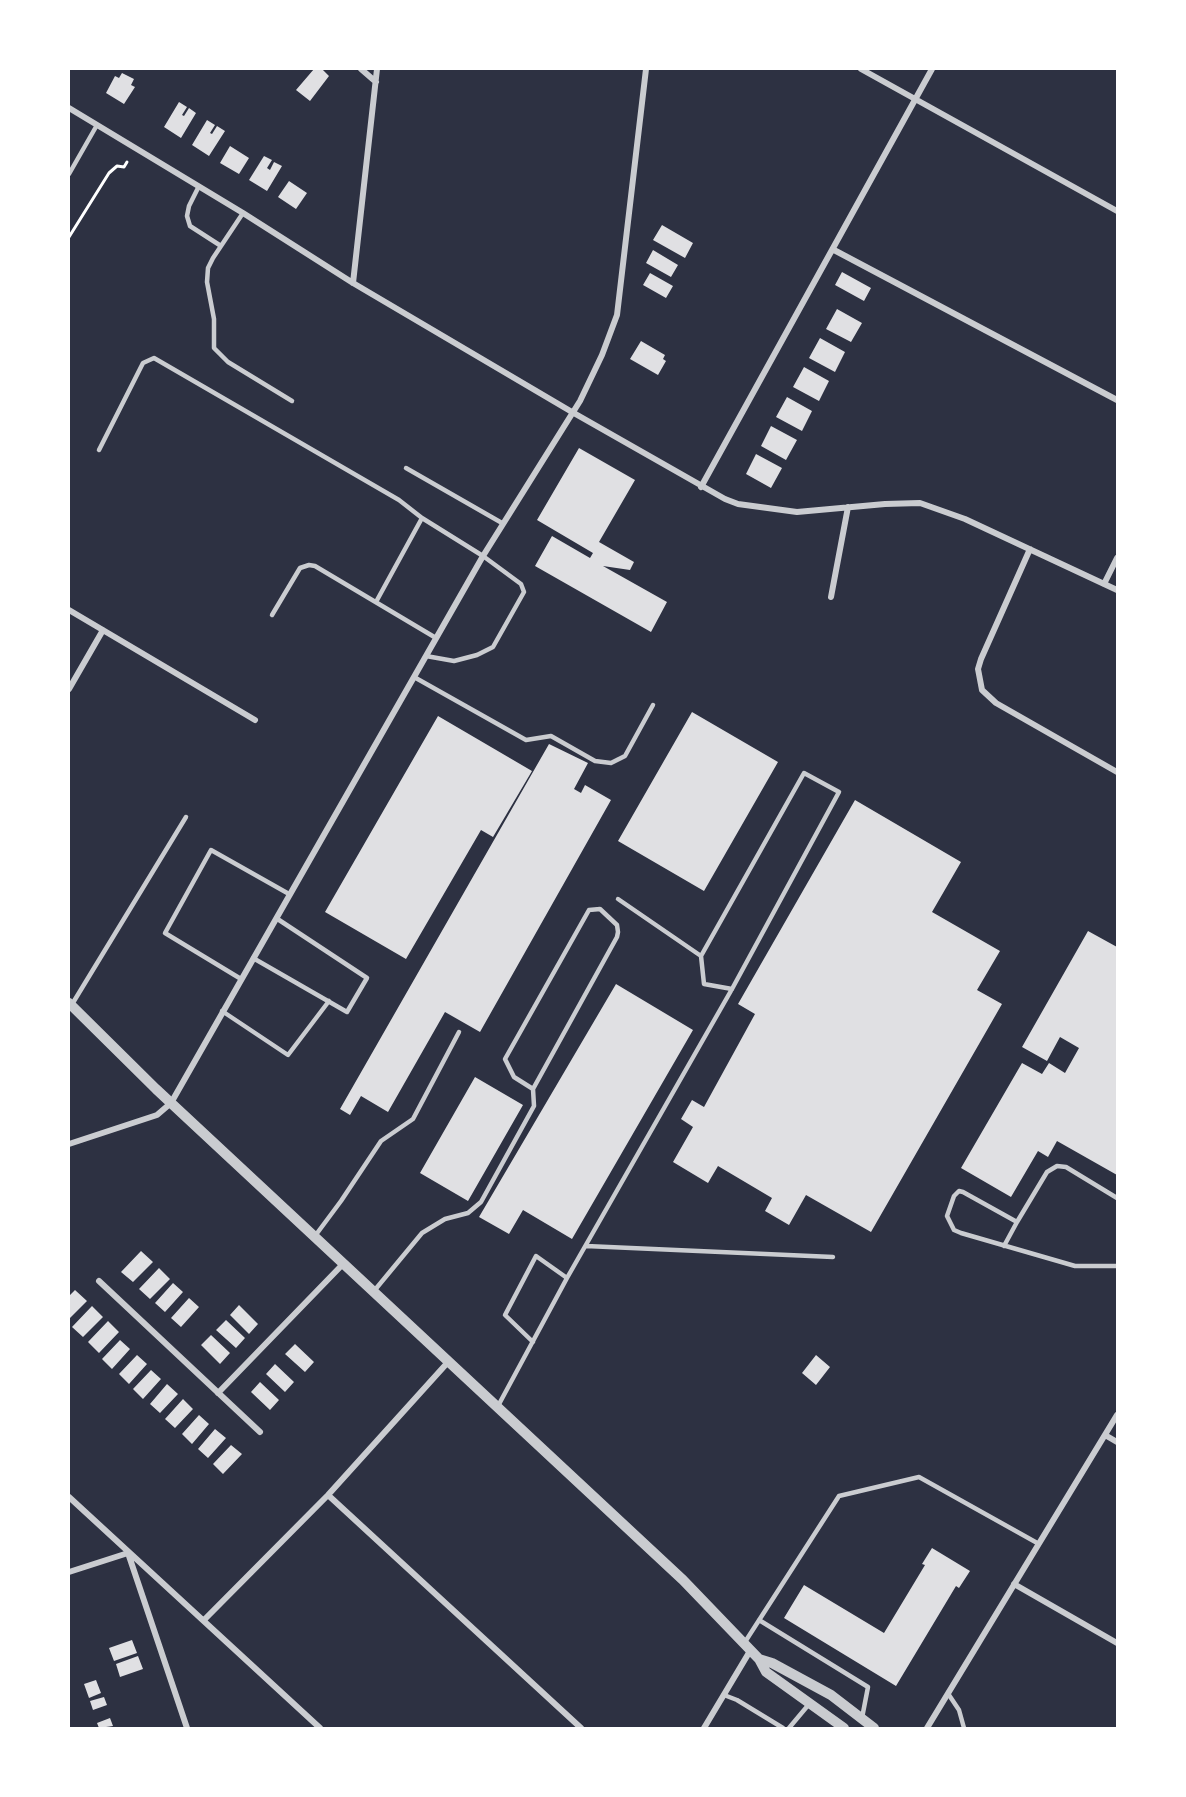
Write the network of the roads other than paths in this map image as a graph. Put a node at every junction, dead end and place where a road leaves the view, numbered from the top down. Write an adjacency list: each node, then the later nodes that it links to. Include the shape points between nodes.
1 (361, 69): 6 (street)
2 (377, 69): 6 (street)
3 (646, 69): 19 (street, via 617,315 603,354)
4 (861, 69): 7 (street)
5 (932, 69): 7 (street)
6 (376, 82): 16 (street)
7 (915, 100): 12 (street); 15 (street)
8 (69, 108): 9 (street)
9 (97, 125): 10 (lane); 11 (street)
10 (69, 174)
11 (199, 186): 13 (street); 14 (lane, via 189,206 190,226)
12 (1117, 211)
13 (243, 213): 14 (lane); 16 (street)
14 (221, 246): 18 (lane, via 208,268 207,282 214,319 214,348 228,362)
15 (834, 250): 17 (street); 22 (street)
16 (352, 283): 19 (street)
17 (1117, 400)
18 (292, 401)
19 (572, 412): 22 (street); 25 (street)
20 (99, 450): 24 (lane, via 143,363 154,358 399,500)
21 (406, 468): 25 (lane)
22 (701, 486): 23 (street, via 738,504 797,512)
23 (848, 507): 26 (street, via 921,503); 31 (street)
24 (422, 518): 27 (lane); 32 (lane)
25 (502, 523): 27 (street)
26 (1030, 549): 29 (street); 42 (street, via 981,659 978,669 982,690 996,703)
27 (483, 556): 36 (street); 37 (lane, via 521,584 524,592 493,647 454,662)
28 (1117, 558): 29 (street)
29 (1104, 584): 30 (street)
30 (1117, 590)
31 (831, 597)
32 (376, 602): 34 (lane, via 309,565 300,568); 36 (lane)
33 (69, 610): 35 (street)
34 (272, 615)
35 (103, 630): 39 (street); 41 (street)
36 (436, 638): 37 (street)
37 (426, 656): 38 (street)
38 (414, 677): 40 (lane, via 526,740 551,736 595,761 611,763 625,756); 44 (street)
39 (69, 689)
40 (653, 705)
41 (255, 720)
42 (1117, 772)
43 (186, 817): 52 (lane)
44 (290, 894): 46 (street); 49 (lane, via 211,850 165,933)
45 (618, 899): 47 (lane)
46 (276, 918): 48 (street); 51 (lane, via 367,978 347,1012)
47 (701, 956): 50 (lane, via 704,984); 50 (lane, via 804,773 839,792)
48 (253, 958): 49 (street); 51 (lane)
49 (241, 979): 53 (street)
50 (732, 989): 61 (lane)
51 (329, 1001): 53 (lane, via 288,1055)
52 (70, 1004): 56 (street)
53 (222, 1011): 56 (street)
54 (459, 1032): 60 (lane, via 413,1119 381,1141)
55 (533, 1089): 55 (lane, via 617,938 617,925 600,909 588,910 505,1059 514,1077); 68 (lane, via 534,1106 481,1202 468,1213 445,1219 422,1233)
56 (171, 1103): 57 (street, via 158,1115); 60 (street)
57 (69, 1144)
58 (1117, 1198): 59 (lane, via 1066,1167 1057,1166 1047,1172)
59 (1017, 1222): 62 (lane); 62 (lane, via 963,1192 954,1196 947,1216 954,1230)
60 (315, 1236): 64 (street)
61 (586, 1246): 63 (lane); 66 (lane)
62 (1004, 1246): 65 (lane, via 1075,1266)
63 (833, 1257)
64 (344, 1263): 68 (street); 71 (street)
65 (1117, 1266)
66 (567, 1278): 69 (lane); 69 (lane, via 536,1256 506,1315)
67 (99, 1281): 71 (street)
68 (374, 1291): 70 (street)
69 (533, 1342): 72 (lane)
70 (449, 1361): 72 (street); 77 (street)
71 (218, 1393): 74 (street)
72 (498, 1406): 86 (street, via 683,1580)
73 (1117, 1415): 75 (street)
74 (260, 1432)
75 (1105, 1435): 76 (street); 79 (street)
76 (1117, 1442)
77 (328, 1495): 83 (street); 94 (street)
78 (69, 1497): 80 (street)
79 (1039, 1544): 82 (street); 84 (lane, via 919,1477 839,1496)
80 (128, 1553): 81 (street); 83 (street); 92 (street)
81 (69, 1572)
82 (1014, 1584): 85 (street); 89 (street)
83 (204, 1620): 93 (street)
84 (759, 1620): 86 (lane); 91 (lane, via 868,1687)
85 (1117, 1643)
86 (747, 1647): 87 (street); 88 (street)
87 (759, 1659): 90 (street, via 766,1672); 91 (street, via 831,1695)
88 (724, 1695): 95 (street); 96 (lane)
89 (949, 1695): 100 (street); 101 (lane)
90 (810, 1703): 97 (lane); 98 (street)
91 (862, 1718): 99 (street)
92 (187, 1728)
93 (320, 1728)
94 (581, 1728)
95 (704, 1728)
96 (783, 1728)
97 (789, 1728)
98 (844, 1728)
99 (874, 1728)
100 (927, 1728)
101 (964, 1728)

